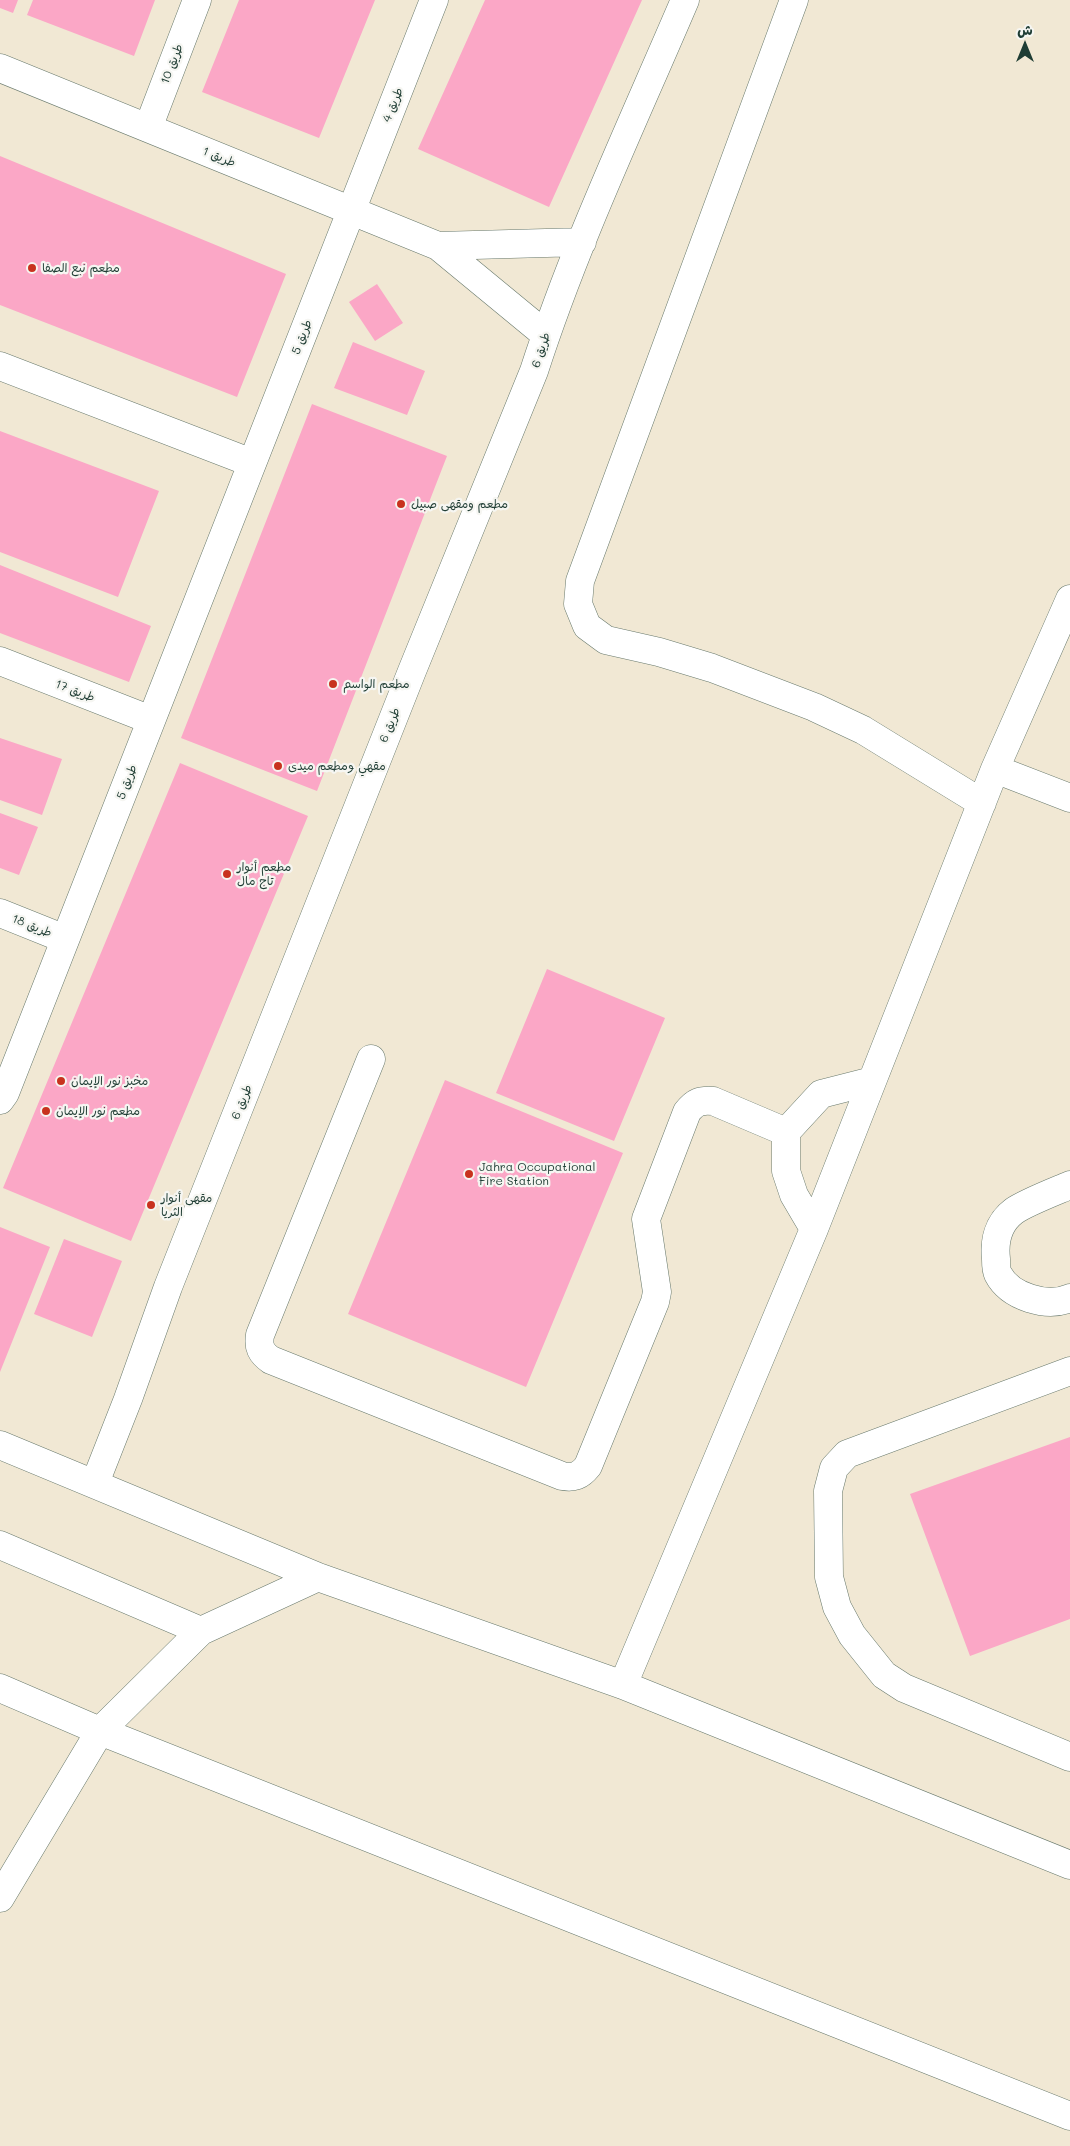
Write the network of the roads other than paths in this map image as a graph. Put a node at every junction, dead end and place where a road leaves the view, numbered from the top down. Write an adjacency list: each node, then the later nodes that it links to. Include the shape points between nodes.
1 (197, 0): 6 (street, طريق 10)
2 (434, 0): 7 (street, طريق 4)
3 (685, 0): 8 (street, طريق 6)
4 (794, 0): 18 (street, via 580,581 578,604 587,626 606,640 712,668 814,706 863,730)
5 (0, 68): 6 (street, طريق 1)
6 (148, 128): 7 (street, طريق 1)
7 (351, 210): 9 (street, طريق 1); 12 (street, طريق 5)
8 (582, 242): 9 (street, طريق 1); 10 (street, طريق 6)
9 (438, 246): 10 (street, طريق 1)
10 (546, 334): 30 (street, طريق 6, via 168,1287)
11 (0, 366): 12 (street)
12 (252, 463): 15 (street, طريق 5)
13 (1070, 599): 16 (street)
14 (0, 662): 15 (street, طريق 17)
15 (151, 720): 20 (street, طريق 5)
16 (995, 769): 17 (street); 18 (street)
17 (1070, 798)
18 (982, 803): 22 (street)
19 (0, 914): 20 (street, طريق 18)
20 (65, 939): 23 (street, طريق 5)
21 (371, 1059): 24 (street, via 260,1335 258,1345 262,1354 572,1478 588,1466 655,1302 646,1219 687,1112 702,1100 712,1101)
22 (872, 1081): 24 (street, via 821,1094); 26 (street)
23 (0, 1100)
24 (786, 1132): 26 (street, via 786,1171 794,1195)
25 (1070, 1185): 27 (street, via 1014,1211 1001,1225 994,1244 997,1273 1016,1293 1039,1301)
26 (814, 1229): 34 (street)
27 (1070, 1298)
28 (1070, 1371): 37 (street, via 847,1454 834,1468 828,1491 829,1577 838,1607 852,1635 884,1676 904,1688)
29 (0, 1445): 30 (street)
30 (94, 1483): 32 (street)
31 (0, 1545): 33 (street)
32 (318, 1577): 33 (street); 34 (street)
33 (201, 1631): 36 (street)
34 (624, 1685): 38 (street)
35 (0, 1688): 36 (street)
36 (100, 1731): 39 (street); 40 (street)
37 (1070, 1757)
38 (1070, 1865)
39 (0, 1898)
40 (1070, 2116)

